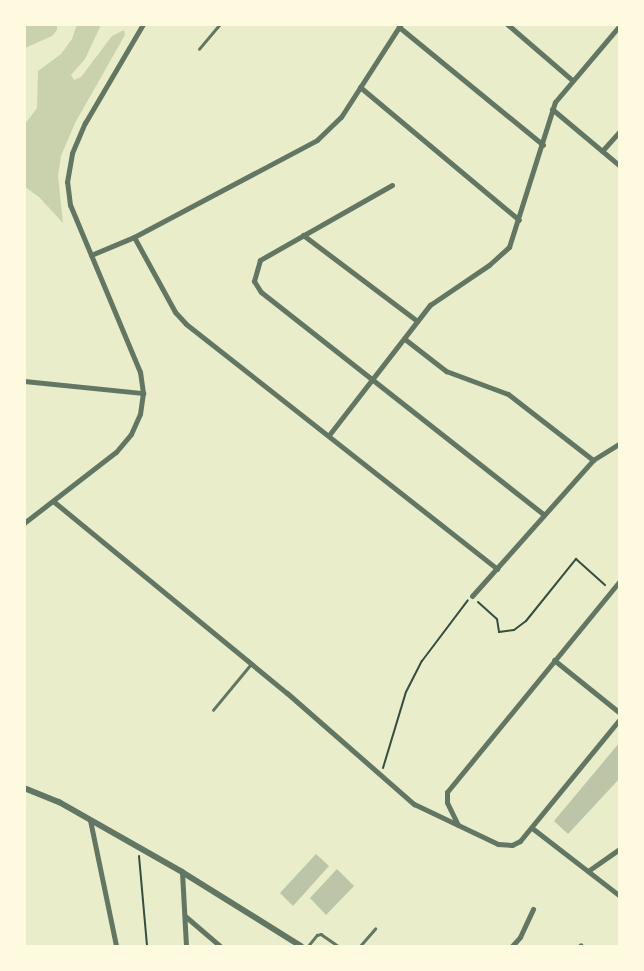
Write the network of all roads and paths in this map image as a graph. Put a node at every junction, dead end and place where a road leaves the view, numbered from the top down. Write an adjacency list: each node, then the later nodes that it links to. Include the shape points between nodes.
1 (142, 24): 20 (street, via 85,123 68,167 70,205)
2 (220, 24): 8 (lane)
3 (508, 24): 7 (street)
4 (522, 24): 7 (street)
5 (620, 25): 9 (street)
6 (400, 26): 10 (street); 13 (street)
7 (516, 31): 9 (street)
8 (199, 49)
9 (572, 80): 11 (street)
10 (360, 87): 17 (street); 19 (street, via 341,117 317,140)
11 (552, 109): 13 (street); 14 (street)
12 (620, 131): 14 (street)
13 (542, 145): 17 (street)
14 (602, 151): 15 (street)
15 (620, 166)
16 (392, 185): 18 (street)
17 (519, 220): 21 (street, via 501,256 443,294)
18 (303, 235): 21 (street); 23 (street, via 260,260 254,281 261,292)
19 (134, 237): 20 (street); 26 (street, via 186,324)
20 (91, 255): 25 (street, via 127,337)
21 (417, 321): 22 (street)
22 (406, 340): 23 (street); 28 (street, via 446,370 508,394)
23 (374, 379): 26 (street); 30 (street)
24 (24, 380): 25 (street)
25 (143, 393): 29 (street, via 135,424 116,452)
26 (329, 435): 32 (street)
27 (620, 443): 28 (street)
28 (593, 460): 30 (street)
29 (53, 501): 31 (street); 38 (street)
30 (542, 514): 32 (street)
31 (24, 523)
32 (497, 569): 36 (street)
33 (620, 581): 34 (street)
34 (612, 590): 35 (street); 36 (path, via 576,559 526,621 514,630 499,632 494,615); 37 (street)
35 (620, 597)
36 (470, 598): 42 (path, via 422,661 406,691)
37 (554, 660): 40 (street); 45 (street, via 447,792)
38 (251, 664): 39 (lane); 42 (street)
39 (213, 710)
40 (620, 713)
41 (620, 719): 46 (street)
42 (380, 775): 45 (street, via 414,804)
43 (24, 788): 44 (street)
44 (90, 820): 47 (street); 55 (street)
45 (458, 825): 46 (street, via 504,846 517,844)
46 (532, 828): 49 (street)
47 (139, 848): 50 (street); 56 (path)
48 (620, 849): 49 (street)
49 (587, 871): 51 (street)
50 (182, 872): 53 (street); 59 (street)
51 (620, 897)
52 (533, 909): 63 (street)
53 (185, 916): 57 (street); 58 (street)
54 (375, 929): 62 (lane)
55 (117, 946)
56 (147, 947)
57 (186, 947)
58 (220, 947)
59 (301, 947)
60 (308, 947): 61 (lane, via 321,934)
61 (338, 947)
62 (360, 947)
63 (512, 947)

